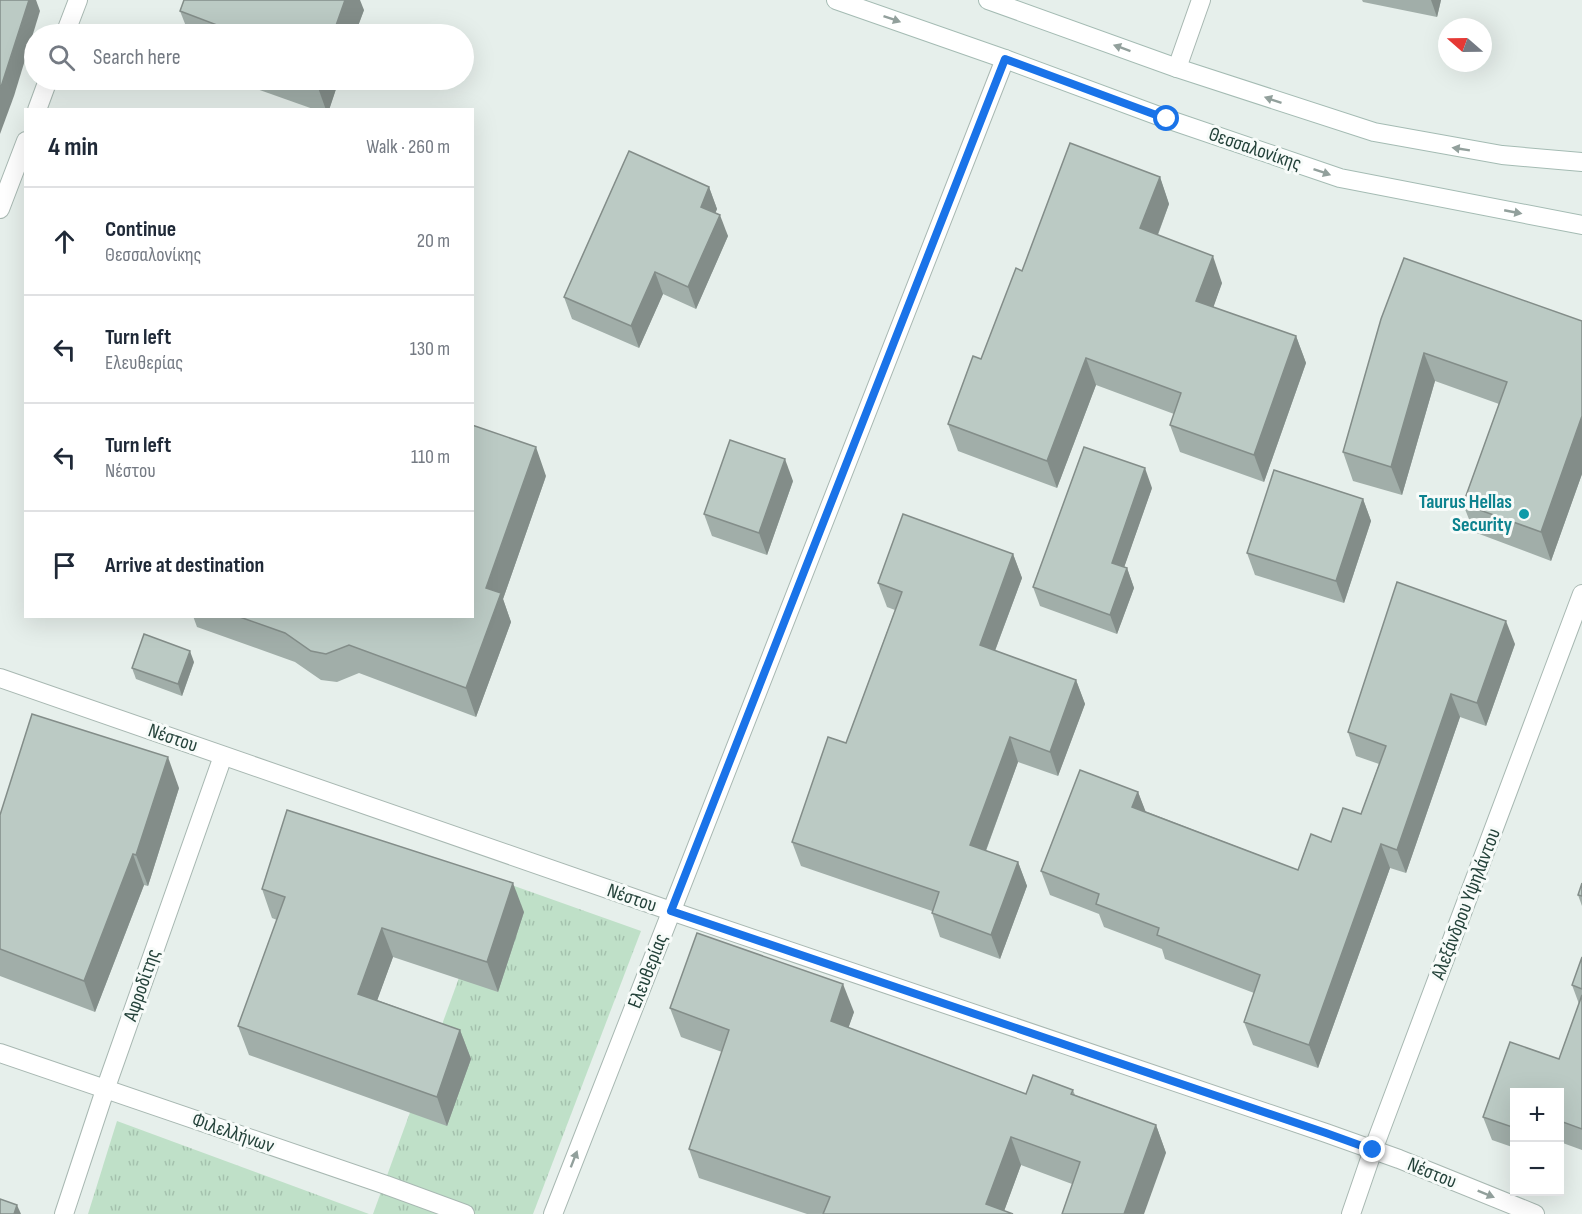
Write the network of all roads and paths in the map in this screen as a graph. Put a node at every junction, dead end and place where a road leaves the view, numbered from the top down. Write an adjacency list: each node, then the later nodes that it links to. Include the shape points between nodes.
1 (78, 0): 5 (street)
2 (836, 0): 6 (street, Θεσσαλονίκης, one-way to 6)
3 (988, 0): 7 (street, one-way to 3)
4 (1201, 0): 7 (street)
5 (69, 24)
6 (1005, 59): 13 (street, Θεσσαλονίκης, one-way to 13, via 1340,178); 17 (street, Ελευθερίας)
7 (1177, 68): 11 (street, one-way to 7, via 1502,155 1374,132)
8 (44, 90): 9 (street)
9 (38, 108)
10 (24, 146): 12 (street)
11 (1582, 162)
12 (0, 209)
13 (1582, 225)
14 (1582, 594): 20 (street, Αλεξάνδρου Υψηλάντου)
15 (0, 678): 16 (street, Νέστου)
16 (222, 756): 17 (street, Νέστου); 19 (street, Αφροδίτης)
17 (671, 911): 20 (street, Νέστου); 23 (street, Ελευθερίας, one-way to 17)
18 (0, 1053): 19 (street, Φιλελλήνων)
19 (105, 1090): 21 (street, Αφροδίτης); 22 (street, Φιλελλήνων)
20 (1373, 1150): 24 (street, Αλεξάνδρου Υψηλάντου); 25 (street, Νέστου, one-way to 25)
21 (64, 1214)
22 (465, 1214)
23 (553, 1214)
24 (1351, 1214)
25 (1535, 1214)

